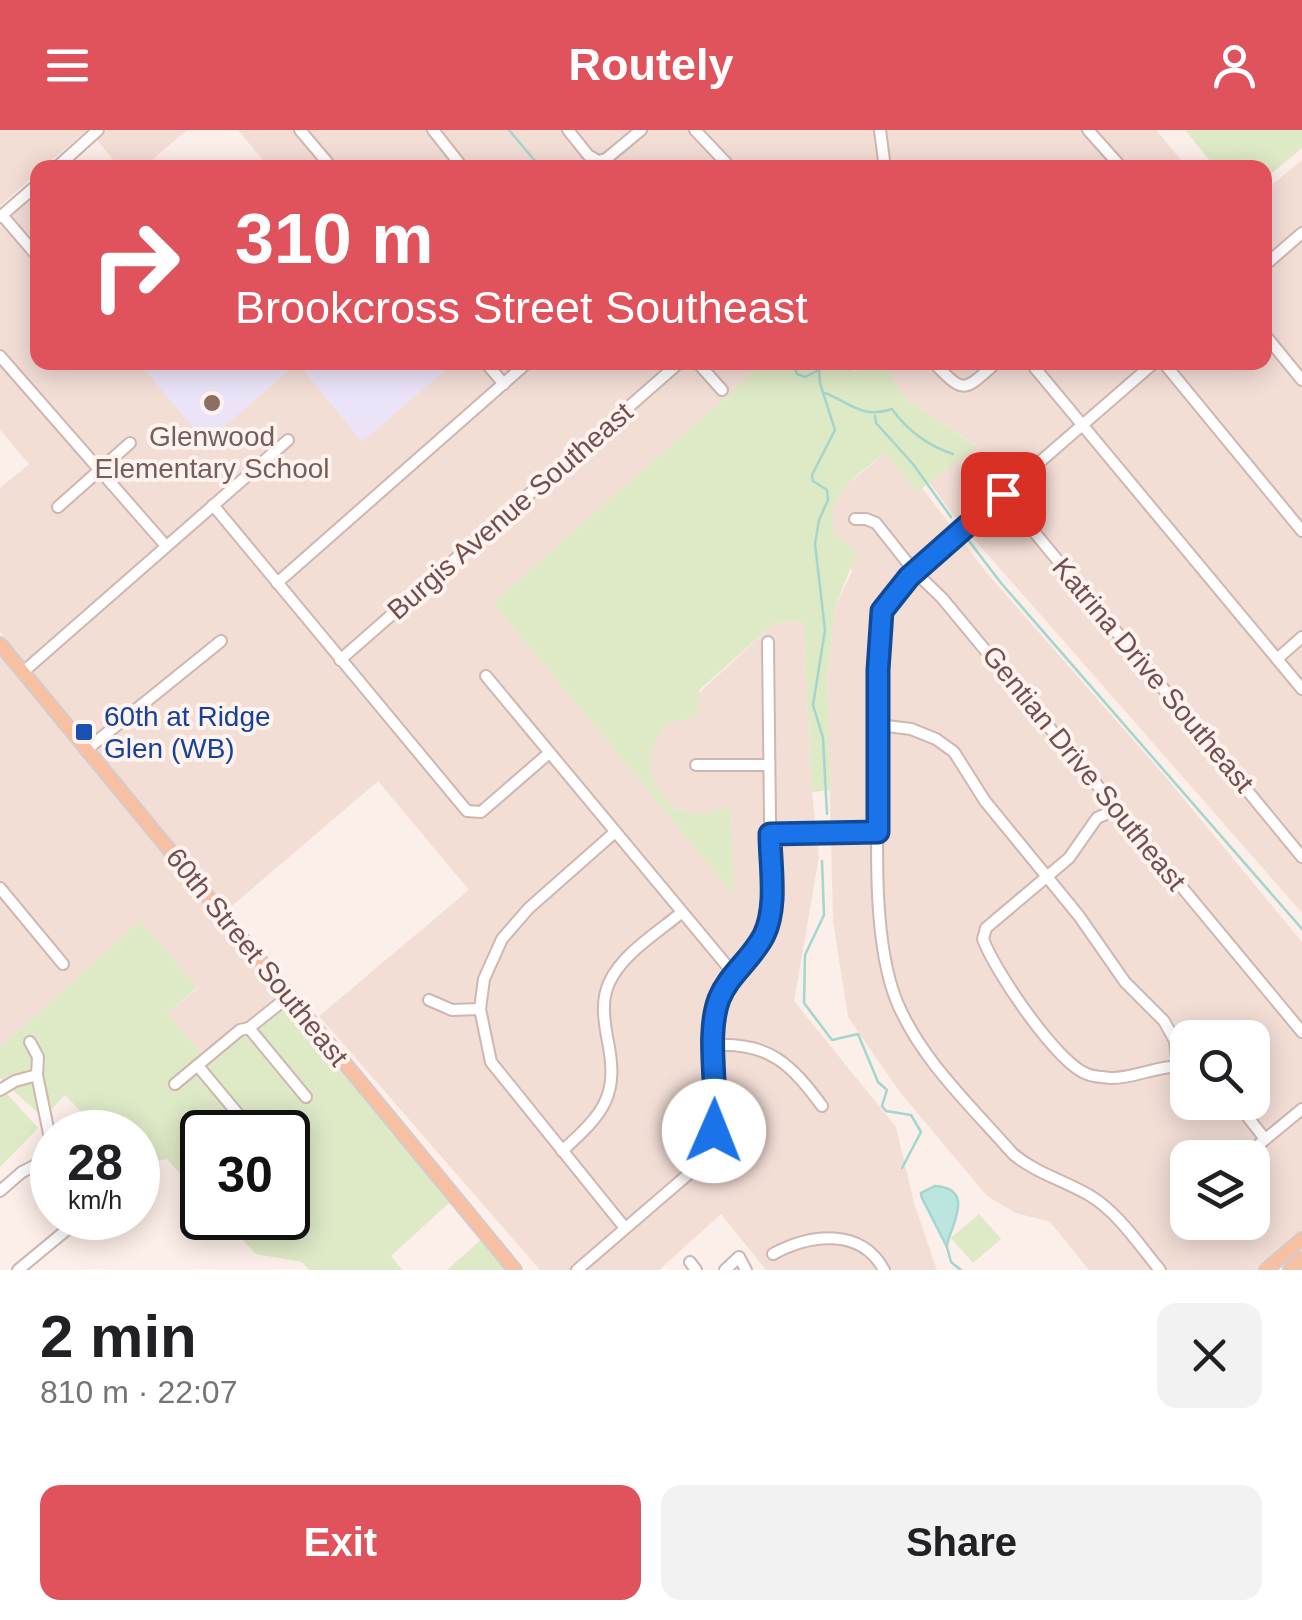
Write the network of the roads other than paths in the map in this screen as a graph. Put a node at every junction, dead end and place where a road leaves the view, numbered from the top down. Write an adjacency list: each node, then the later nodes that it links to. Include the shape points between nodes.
1 (98, 130): 9 (street)
2 (300, 130): 10 (street)
3 (433, 130): 11 (street)
4 (568, 130): 12 (street)
5 (642, 130): 13 (street)
6 (696, 130): 14 (street)
7 (880, 130): 15 (street)
8 (1088, 130): 16 (street)
9 (65, 160)
10 (325, 160)
11 (457, 160)
12 (596, 160)
13 (603, 160)
14 (724, 160)
15 (884, 160)
16 (1115, 160)
17 (30, 191): 18 (street)
18 (1, 216): 20 (street)
19 (1302, 233): 21 (street)
20 (30, 248)
21 (1272, 259)
22 (1272, 344): 33 (street)
23 (0, 356): 39 (street)
24 (492, 370): 34 (street)
25 (519, 370): 34 (street)
26 (671, 370): 53 (street, Burgis Avenue Southeast)
27 (705, 370): 35 (street)
28 (941, 370): 29 (street, via 960,387)
29 (987, 370)
30 (1037, 370): 36 (street)
31 (1146, 370): 36 (street)
32 (1170, 370): 44 (street)
33 (1302, 380)
34 (504, 384): 47 (street)
35 (722, 390)
36 (1082, 424): 40 (street); 52 (street)
37 (288, 440): 41 (street)
38 (130, 443): 39 (street)
39 (100, 470): 42 (street); 45 (street)
40 (1003, 494): 46 (street); 66 (street, Katrina Drive Southeast)
41 (213, 505): 45 (street); 47 (street)
42 (58, 506)
43 (855, 519): 46 (street, Gentian Drive Southeast, via 876,524)
44 (1302, 532)
45 (166, 546): 54 (street)
46 (914, 572): 57 (street, via 882,611); 62 (street, Gentian Drive Southeast, via 1008,674)
47 (276, 583): 53 (street)
48 (1302, 637): 52 (street)
49 (221, 641): 58 (street)
50 (768, 642): 61 (street)
51 (0, 644): 54 (main road, 60th Street Southeast)
52 (1278, 659): 56 (street)
53 (340, 660): 59 (street, via 468,812 481,812)
54 (23, 672): 58 (main road, 60th Street Southeast)
55 (486, 676): 59 (street)
56 (1302, 689)
57 (878, 725): 64 (street); 67 (street, via 911,729 954,752)
58 (86, 750): 72 (main road, 60th Street Southeast)
59 (548, 754): 63 (street)
60 (696, 765): 61 (street)
61 (768, 765): 65 (street)
62 (1117, 809): 67 (street, via 1097,818); 77 (street, Gentian Drive Southeast)
63 (614, 832): 69 (street); 74 (street, via 502,939 484,979)
64 (878, 832): 65 (street); 106 (street, via 884,958 916,1039 1013,1154 1032,1170 1092,1196)
65 (770, 834): 71 (street, via 768,922)
66 (1302, 856)
67 (1046, 877): 76 (street); 81 (street, via 986,928 983,939 1004,980 1062,1055 1085,1074 1124,1078)
68 (0, 888): 70 (street)
69 (681, 913): 71 (street); 92 (street, via 620,965 608,984 610,1095)
70 (63, 964)
71 (733, 973): 79 (street, via 718,1000)
72 (289, 996): 75 (street); 101 (main road, 60th Street Southeast)
73 (429, 1000): 74 (street, via 452,1010)
74 (480, 1009): 92 (street, via 491,1062)
75 (249, 1028): 80 (street); 85 (street)
76 (1170, 1032)
77 (1302, 1032)
78 (30, 1042): 82 (street)
79 (714, 1046): 86 (street, via 756,1048 778,1058); 95 (street, via 716,1113 706,1153)
80 (198, 1066): 83 (street); 89 (street)
81 (1170, 1069)
82 (37, 1075): 84 (street); 88 (street)
83 (175, 1084)
84 (0, 1090)
85 (306, 1097)
86 (822, 1106)
87 (1302, 1109): 91 (street)
88 (44, 1110)
89 (235, 1110)
90 (1250, 1120): 91 (street)
91 (1265, 1139)
92 (562, 1151): 95 (street)
93 (30, 1168): 94 (street)
94 (0, 1191)
95 (625, 1228): 102 (street)
96 (1302, 1239): 107 (main road)
97 (54, 1240): 100 (street)
98 (773, 1254): 105 (street, via 809,1238 848,1239 868,1249)
99 (1302, 1259): 108 (main road)
100 (18, 1270)
101 (516, 1270)
102 (578, 1270)
103 (725, 1270): 104 (street, via 740,1257)
104 (746, 1270)
105 (884, 1270)
106 (1160, 1270)
107 (1266, 1270)
108 (1290, 1270)

